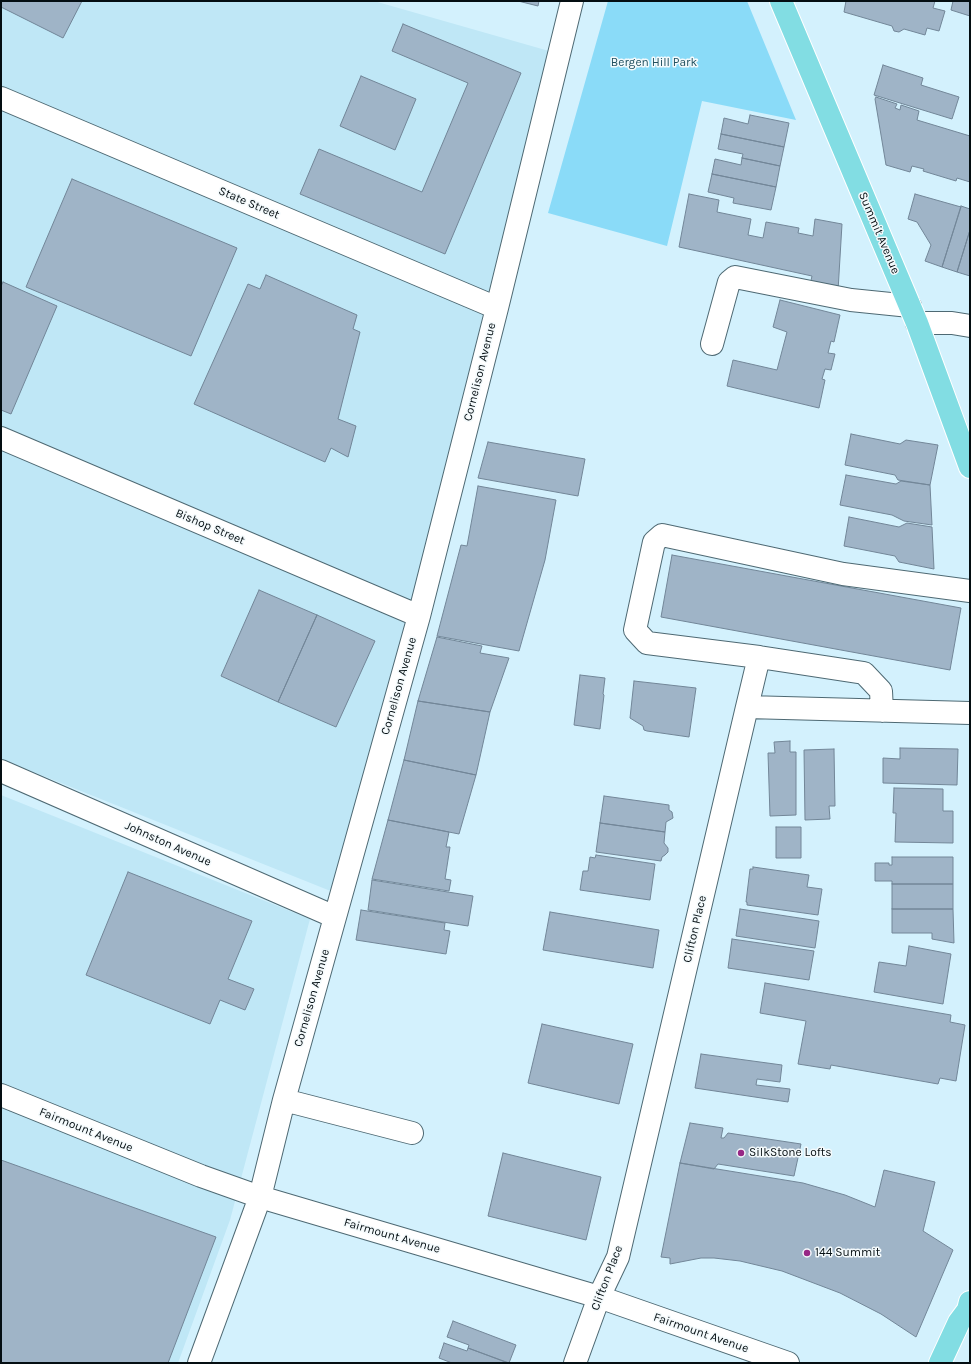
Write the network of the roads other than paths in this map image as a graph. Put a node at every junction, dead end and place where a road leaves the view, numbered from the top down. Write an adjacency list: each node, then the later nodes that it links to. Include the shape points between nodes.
1 (572, 1): 4 (street, Cornelison Avenue)
2 (781, 1): 5 (main road, Summit Avenue)
3 (1, 98): 4 (street, State Street)
4 (497, 308): 11 (street, Cornelison Avenue)
5 (913, 315): 6 (street); 7 (street, via 735,277 729,282); 9 (main road, Summit Avenue)
6 (970, 326)
7 (712, 344)
8 (1, 438): 11 (street, Bishop Street)
9 (970, 467)
10 (970, 591): 12 (street, via 843,574 662,535 654,542 635,630 648,643)
11 (419, 616): 17 (street, Cornelison Avenue)
12 (759, 656): 13 (street, Clifton Place); 14 (street, via 864,673 881,691)
13 (747, 707): 14 (street); 22 (street, Clifton Place, via 618,1256)
14 (882, 711): 15 (street)
15 (970, 713)
16 (1, 771): 17 (street, Johnston Avenue)
17 (335, 917): 19 (street, Cornelison Avenue)
18 (1, 1095): 21 (street, Fairmount Avenue, via 201,1176)
19 (284, 1100): 20 (street); 21 (street, Cornelison Avenue)
20 (412, 1133)
21 (260, 1197): 22 (street, Fairmount Avenue); 24 (street, Cornelison Avenue)
22 (599, 1297): 25 (street, Clifton Place); 26 (street, Fairmount Avenue)
23 (969, 1308): 27 (main road, via 958,1322)
24 (199, 1363)
25 (575, 1363)
26 (788, 1363)
27 (940, 1363)

